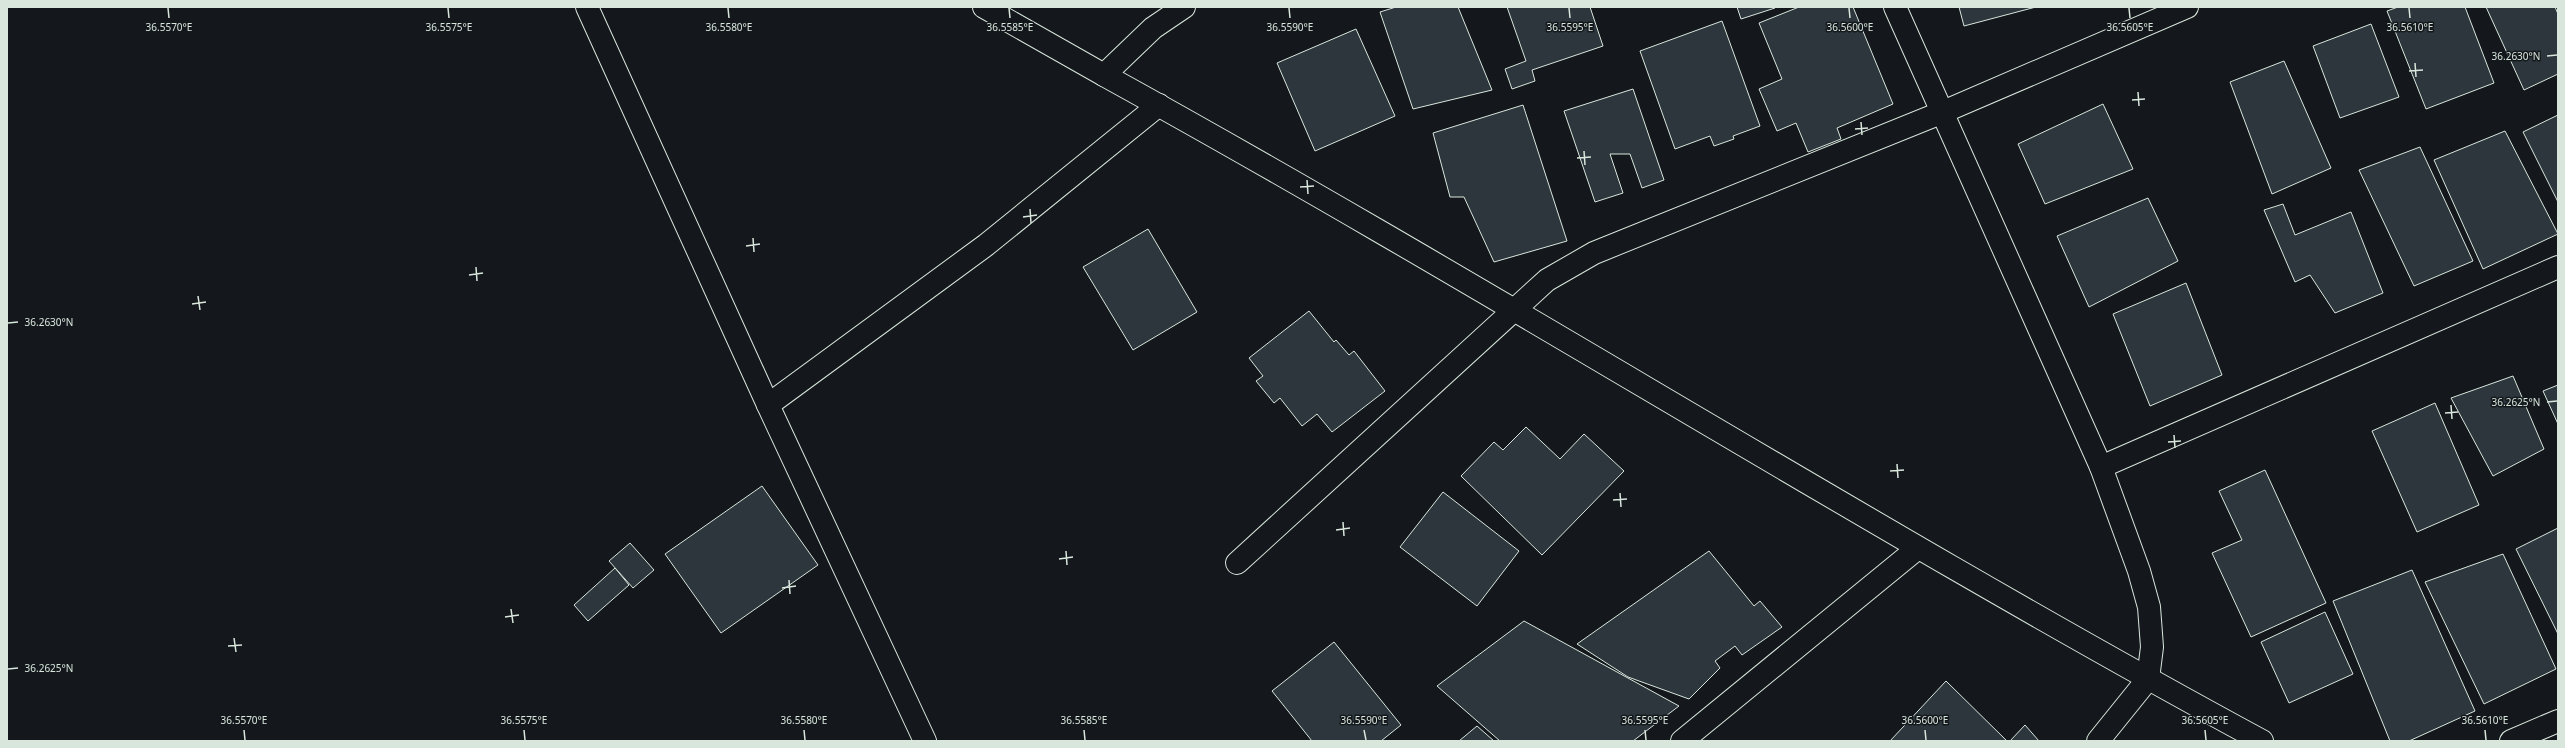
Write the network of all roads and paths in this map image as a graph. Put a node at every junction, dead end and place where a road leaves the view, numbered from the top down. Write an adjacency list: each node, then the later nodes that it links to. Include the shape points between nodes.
1 (587, 7): 11 (street)
2 (984, 7): 6 (street)
3 (1184, 7): 6 (street, via 1153,28)
4 (1895, 7): 8 (street)
5 (2187, 7): 8 (street)
6 (1104, 75): 7 (street)
7 (1159, 105): 10 (street); 11 (street, via 986,245)
8 (1943, 112): 10 (street, via 1594,253 1548,280); 12 (street)
9 (2558, 267): 12 (street)
10 (1514, 311): 13 (street); 14 (street)
11 (768, 405): 17 (street)
12 (2101, 467): 15 (street, via 2139,571 2149,607 2152,646)
13 (1918, 548): 15 (street); 18 (street)
14 (1237, 563)
15 (2148, 680): 19 (street); 20 (street)
16 (2558, 722): 21 (street)
17 (925, 741)
18 (1682, 741)
19 (2098, 741)
20 (2262, 741)
21 (2511, 741)

